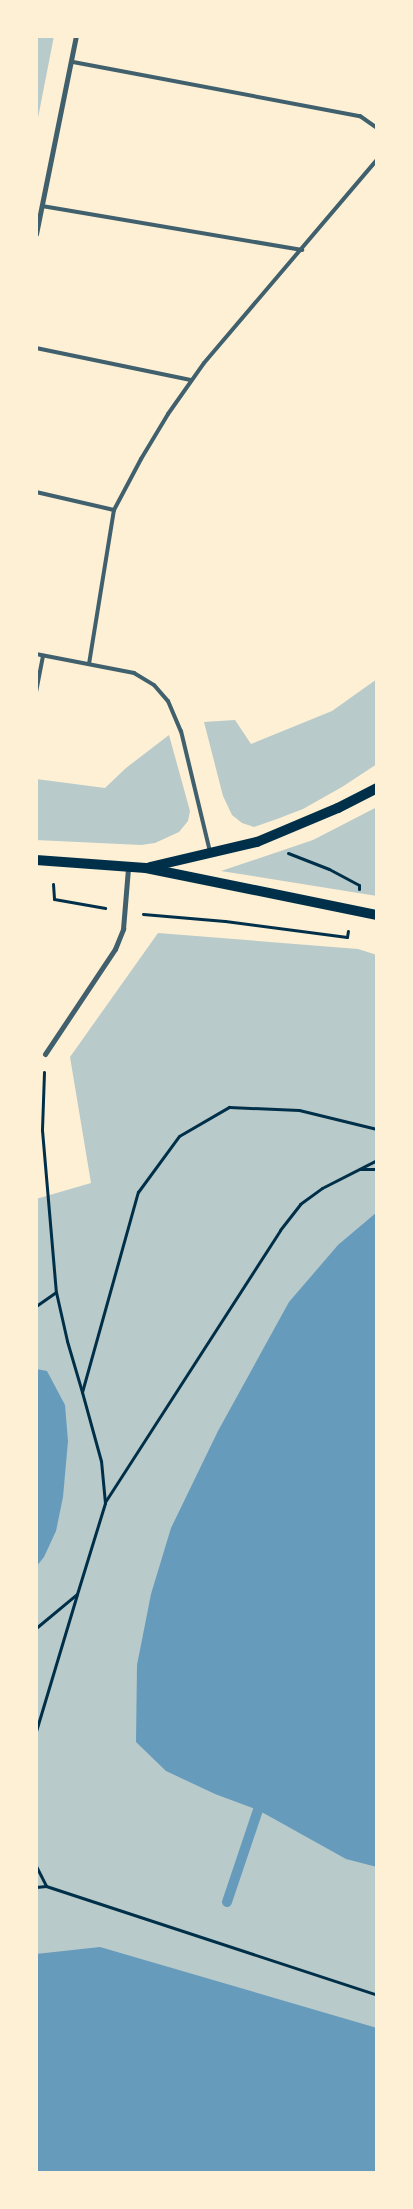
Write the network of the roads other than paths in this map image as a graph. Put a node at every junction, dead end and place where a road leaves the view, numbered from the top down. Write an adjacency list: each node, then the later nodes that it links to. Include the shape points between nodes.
1 (76, 36): 2 (street)
2 (73, 62): 3 (lane, via 360,116); 5 (street)
3 (377, 128)
4 (377, 160): 7 (lane)
5 (42, 206): 6 (street); 7 (lane)
6 (36, 234)
7 (302, 250): 9 (lane)
8 (36, 348): 9 (lane)
9 (191, 380): 11 (lane)
10 (36, 492): 11 (lane)
11 (114, 510): 14 (lane)
12 (36, 654): 13 (lane)
13 (43, 656): 14 (lane); 15 (lane)
14 (90, 664): 17 (lane, via 134,673 154,685 168,701 181,731)
15 (36, 692)
16 (377, 788): 17 (main road, via 257,842)
17 (211, 854): 20 (main road)
18 (36, 860): 19 (main road)
19 (128, 868): 20 (main road); 22 (street, via 123,929 115,949)
20 (146, 868): 21 (main road)
21 (377, 915)
22 (45, 1054)

